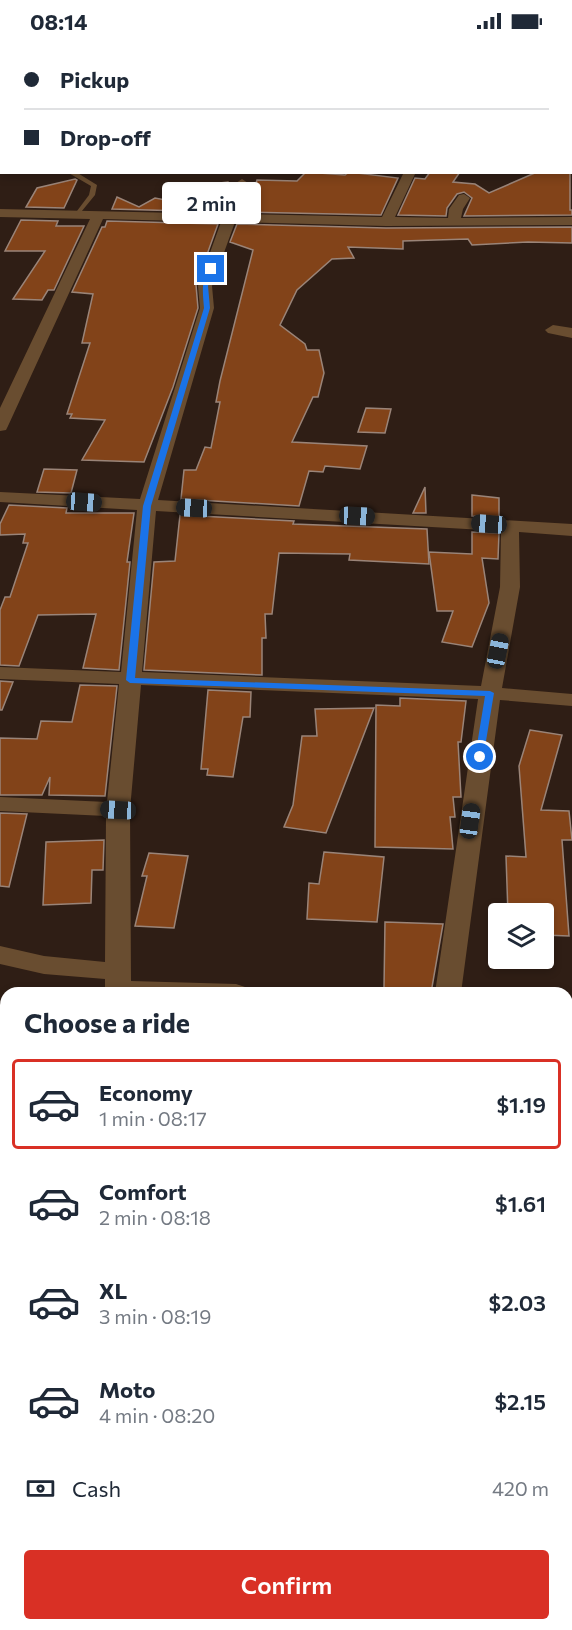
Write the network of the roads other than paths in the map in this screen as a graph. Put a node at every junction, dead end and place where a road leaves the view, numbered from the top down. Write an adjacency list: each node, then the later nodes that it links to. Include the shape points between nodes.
1 (74, 174): 6 (lane, via 94,184 92,195)
2 (409, 174): 10 (street)
3 (242, 183): 8 (street)
4 (464, 198): 11 (street, via 456,208)
5 (0, 213): 6 (street)
6 (77, 214): 7 (street)
7 (98, 215): 8 (street); 14 (street)
8 (230, 218): 10 (street); 16 (street, via 205,286 207,308)
9 (572, 221): 11 (street)
10 (386, 222): 11 (street)
11 (454, 222)
12 (553, 330): 13 (street)
13 (572, 333)
14 (0, 426)
15 (0, 497): 16 (street)
16 (147, 506): 17 (street); 20 (street)
17 (510, 526): 18 (street); 21 (street, via 510,587)
18 (572, 530)
19 (0, 673): 20 (street)
20 (130, 680): 21 (street); 24 (street)
21 (490, 693): 22 (street); 28 (street)
22 (572, 700)
23 (0, 804): 24 (street)
24 (118, 810): 26 (street)
25 (0, 955): 26 (street)
26 (118, 985): 27 (street)
27 (148, 987)
28 (449, 987)

